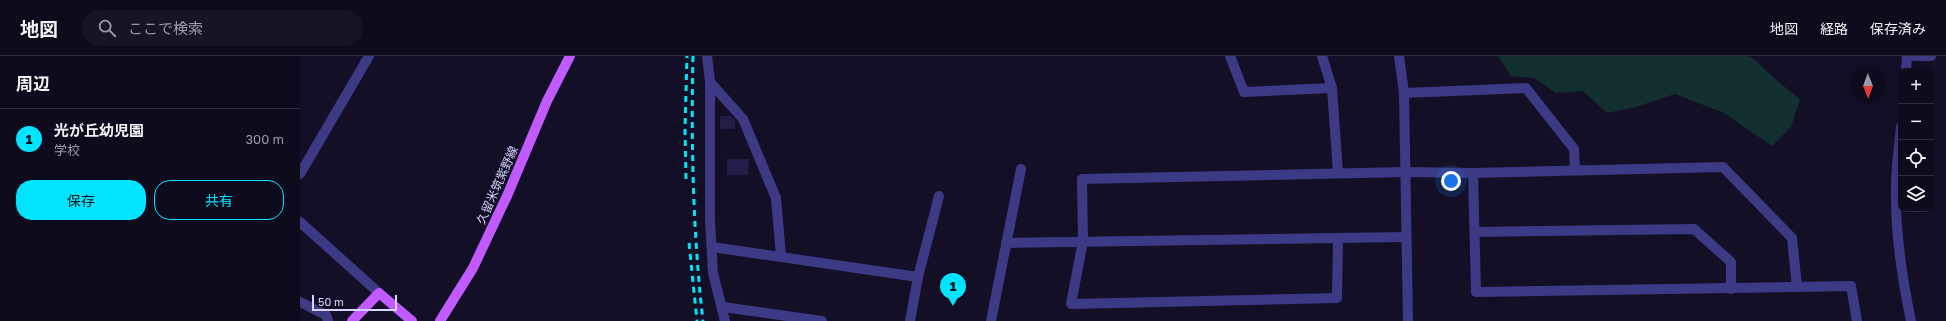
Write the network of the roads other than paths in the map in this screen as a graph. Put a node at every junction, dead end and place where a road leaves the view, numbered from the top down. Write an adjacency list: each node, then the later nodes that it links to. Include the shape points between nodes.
1 (368, 56): 20 (street)
2 (570, 56): 39 (main road, 久留米筑紫野線, via 547,101 473,268)
3 (706, 56): 11 (street)
4 (1230, 56): 12 (street, via 1244,92)
5 (1322, 56): 12 (street)
6 (1399, 56): 13 (street)
7 (1907, 56): 10 (street)
8 (1914, 56): 9 (street)
9 (1931, 56)
10 (1906, 68)
11 (710, 82): 28 (street); 29 (street, via 743,119 776,198)
12 (1332, 88): 18 (street)
13 (1404, 92): 16 (street, via 1526,88 1574,149); 17 (street)
14 (1900, 140): 46 (street, via 1896,188 1898,231 1905,295)
15 (1021, 169): 27 (street)
16 (1575, 170): 19 (street); 31 (street, via 1724,167 1792,238)
17 (1406, 172): 18 (street); 19 (street); 24 (street)
18 (1338, 173): 26 (street, via 1082,179)
19 (1474, 173): 23 (street)
20 (300, 174)
21 (940, 196): 30 (street)
22 (300, 222): 33 (street)
23 (1475, 232): 32 (street, via 1694,229 1731,262); 32 (street, via 1476,292)
24 (1406, 237): 25 (street); 44 (street)
25 (1338, 239): 26 (street); 26 (street, via 1337,298 1071,304)
26 (1083, 241): 27 (street)
27 (1006, 243): 43 (street)
28 (712, 247): 29 (street); 35 (street, via 713,273)
29 (781, 256): 30 (street)
30 (918, 276): 42 (street)
31 (1797, 287): 32 (street); 45 (street, via 1851,286)
32 (1731, 289)
33 (379, 293): 37 (main road); 38 (main road)
34 (300, 302): 36 (street, via 326,315)
35 (723, 307): 40 (street); 41 (street)
36 (328, 321)
37 (352, 321)
38 (412, 321)
39 (440, 321)
40 (726, 321)
41 (822, 321)
42 (910, 321)
43 (991, 321)
44 (1408, 321)
45 (1857, 321)
46 (1911, 321)

